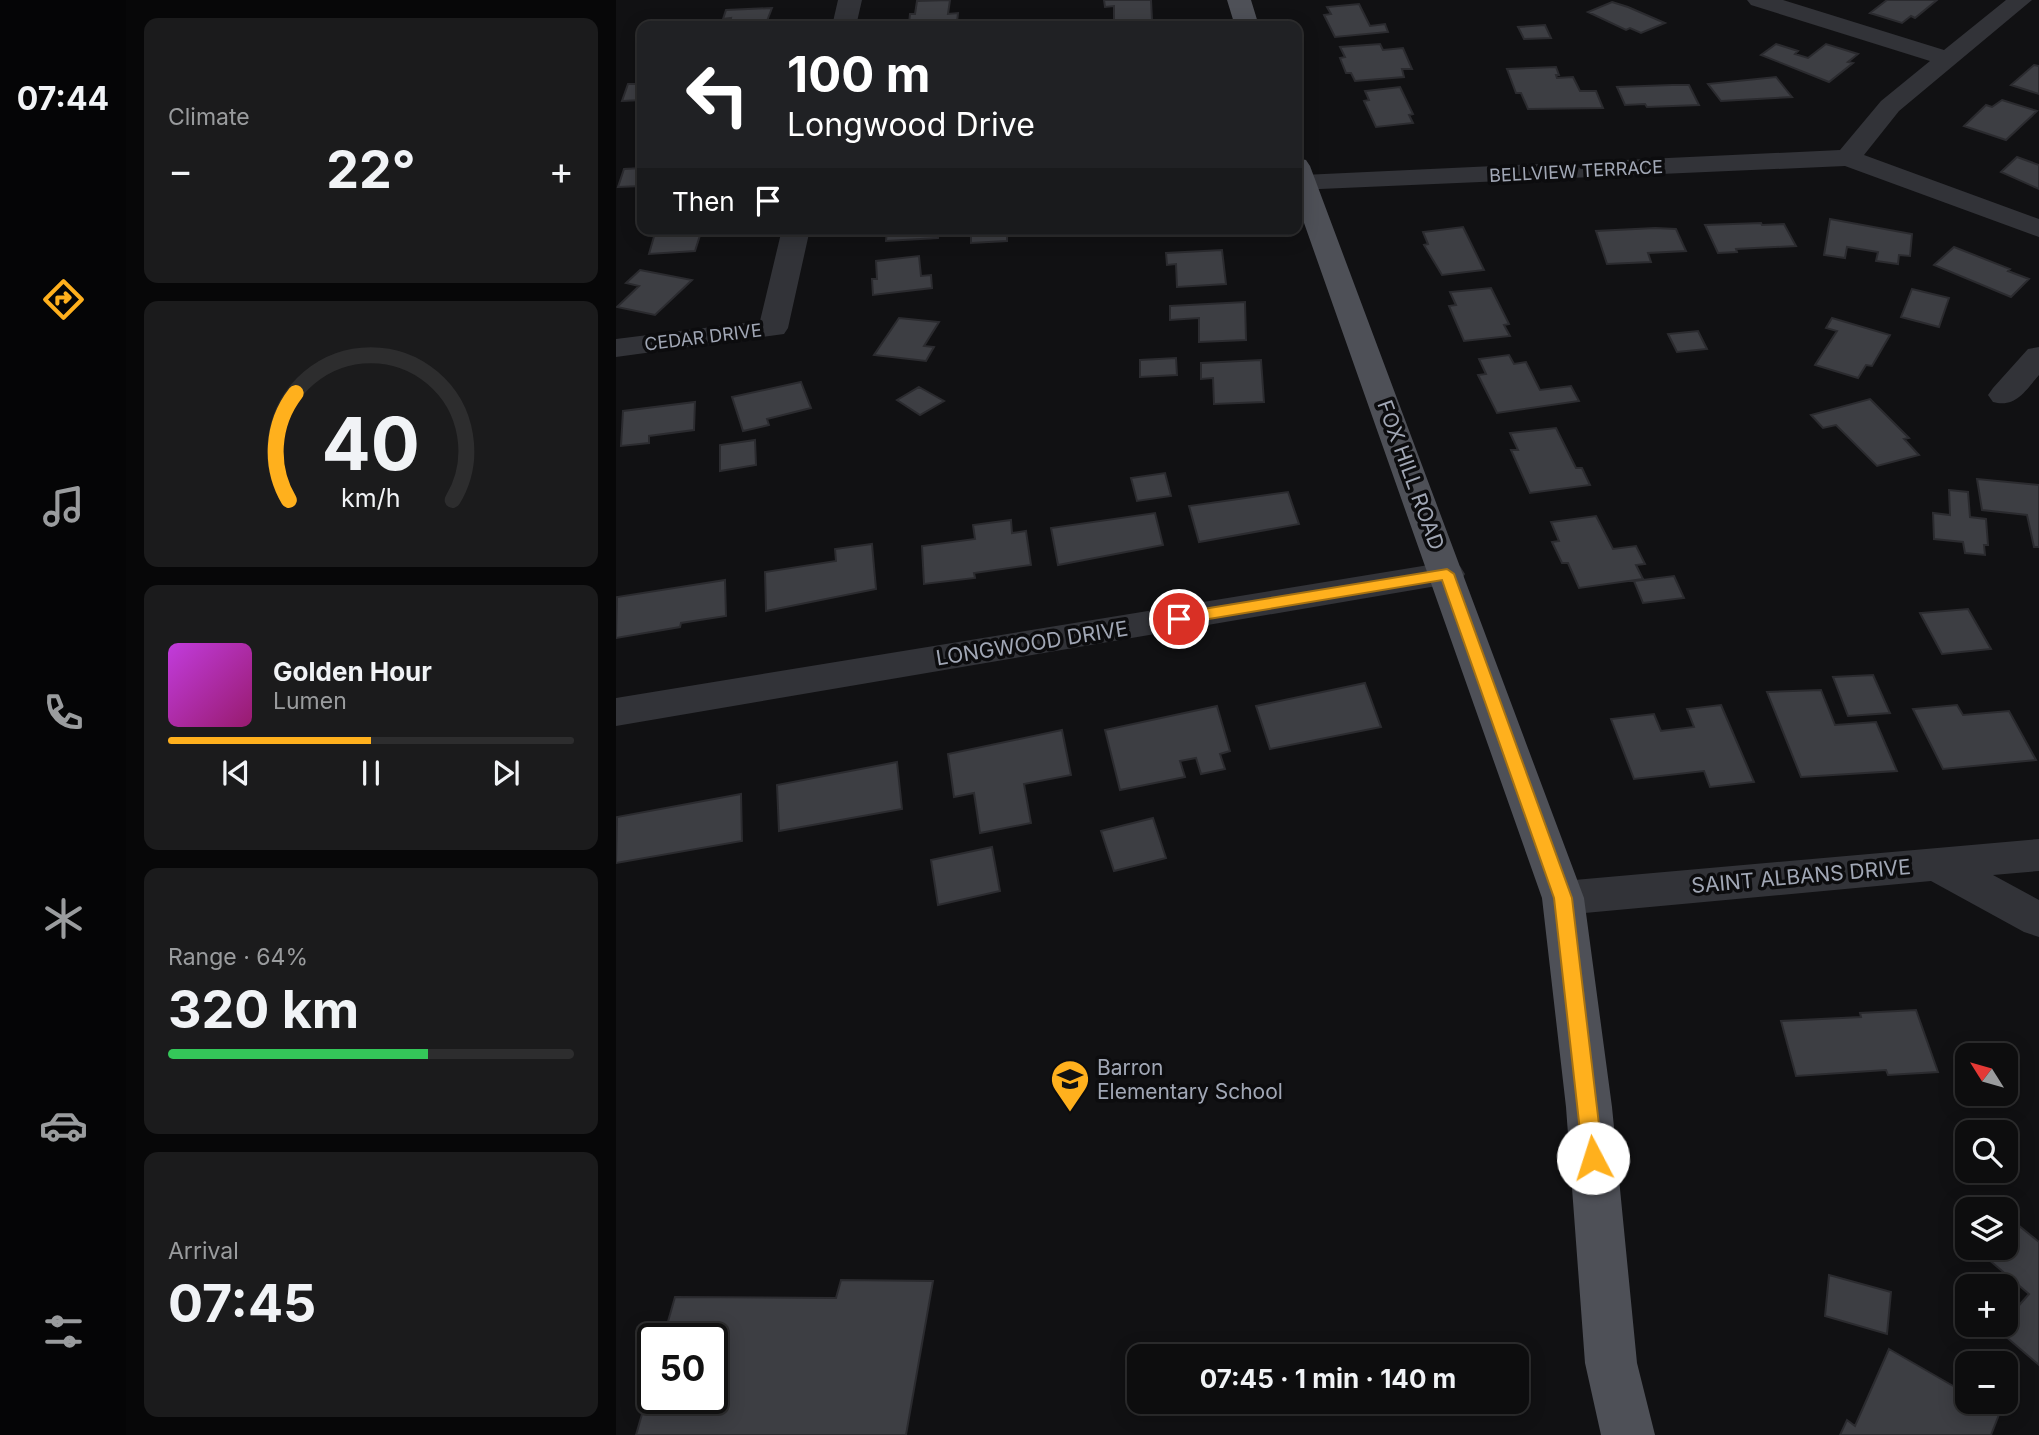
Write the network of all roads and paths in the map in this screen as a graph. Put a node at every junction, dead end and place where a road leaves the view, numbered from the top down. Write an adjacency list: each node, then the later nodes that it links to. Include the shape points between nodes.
1 (850, 0): 5 (street)
2 (1239, 0): 6 (main road)
3 (1759, 0): 7 (street)
4 (2020, 0): 7 (street)
5 (845, 21)
6 (1245, 21)
7 (1945, 58): 8 (street, via 1890,106)
8 (1848, 158): 9 (street, BELLVIEW TERRACE); 11 (street)
9 (1302, 175)
10 (1302, 180): 16 (main road, FOX HILL ROAD)
11 (2039, 229)
12 (795, 235): 13 (street, CEDAR DRIVE, via 773,328)
13 (616, 348)
14 (2039, 356): 15 (street)
15 (2004, 395)
16 (1447, 574): 17 (street, LONGWOOD DRIVE); 20 (main road, FOX HILL ROAD)
17 (616, 712)
18 (2039, 855): 19 (street, SAINT ALBANS DRIVE)
19 (1935, 864): 20 (street, SAINT ALBANS DRIVE); 21 (street)
20 (1563, 898): 22 (main road, FOX HILL ROAD)
21 (2039, 920)
22 (1611, 1363): 23 (main road, FOX HILL ROAD); 24 (main road, FOX HILL ROAD)
23 (1604, 1435)
24 (1628, 1435)

